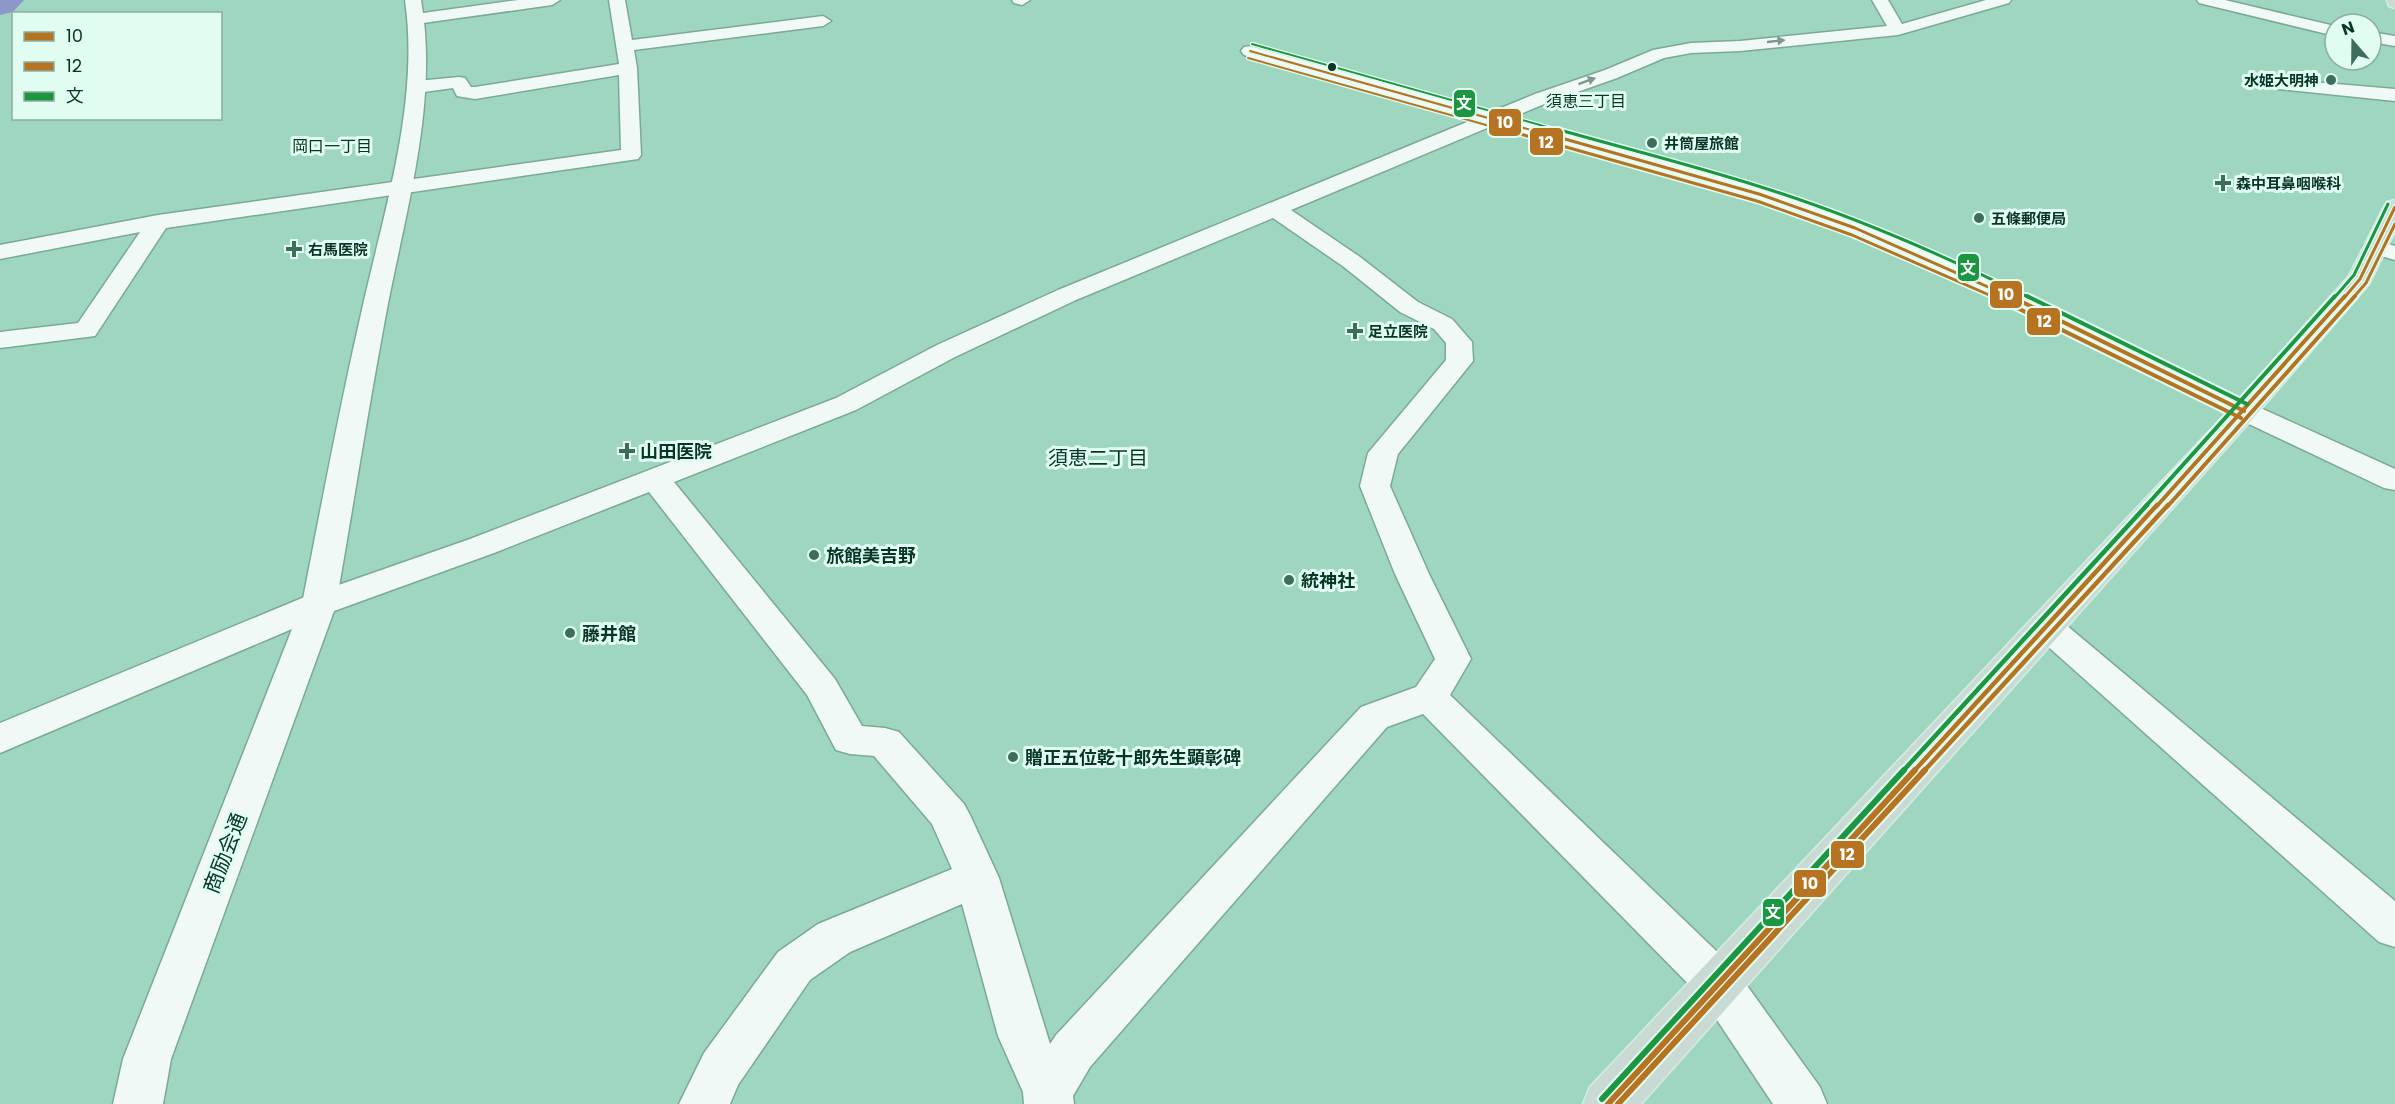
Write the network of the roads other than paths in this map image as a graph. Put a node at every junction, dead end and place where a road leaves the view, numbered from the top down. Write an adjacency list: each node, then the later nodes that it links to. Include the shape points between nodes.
1 (414, 0): 7 (street, 商励会通)
2 (552, 0): 7 (street)
3 (617, 0): 11 (street)
4 (1880, 0): 10 (street)
5 (2003, 0): 10 (street)
6 (2205, 0): 9 (street)
7 (416, 19): 15 (street, 商励会通)
8 (823, 21): 11 (street)
9 (2323, 27)
10 (1898, 30): 17 (street, one-way to 10, via 1659,54)
11 (624, 46): 13 (street)
12 (1250, 51): 17 (street)
13 (628, 68): 15 (street, via 475,93 464,92 459,82); 18 (street, via 631,155)
14 (2265, 83): 16 (street)
15 (417, 87): 18 (street, 商励会通)
16 (2395, 95)
17 (1494, 118): 20 (street); 25 (street, via 1759,194 1855,228 1975,279)
18 (400, 189): 21 (street); 28 (street, 商励会通)
19 (2395, 207): 22 (highway)
20 (1276, 210): 26 (street, via 1057,300 946,351 846,404); 30 (street, via 1409,306 1443,324 1459,342 1459,361 1383,453 1375,486 1453,659)
21 (158, 222): 23 (street); 24 (street, via 86,330)
22 (2385, 250): 25 (highway)
23 (0, 252)
24 (0, 340)
25 (2244, 411): 27 (street); 29 (highway)
26 (654, 478): 28 (street, via 482,546); 32 (street, via 822,688 850,740 885,742 949,815)
27 (2395, 481)
28 (319, 604): 31 (street); 36 (street, 商励会通, via 147,1059)
29 (2047, 627): 33 (street); 34 (highway)
30 (1429, 697): 34 (street); 35 (street, via 1374,717 1073,1051)
31 (0, 739)
32 (977, 878): 35 (street, via 1022,1036); 37 (street, via 834,938 794,966 721,1069)
33 (2395, 928)
34 (1719, 984): 38 (highway); 39 (street)
35 (1049, 1098)
36 (138, 1104)
37 (704, 1104)
38 (1608, 1104)
39 (1802, 1104)

